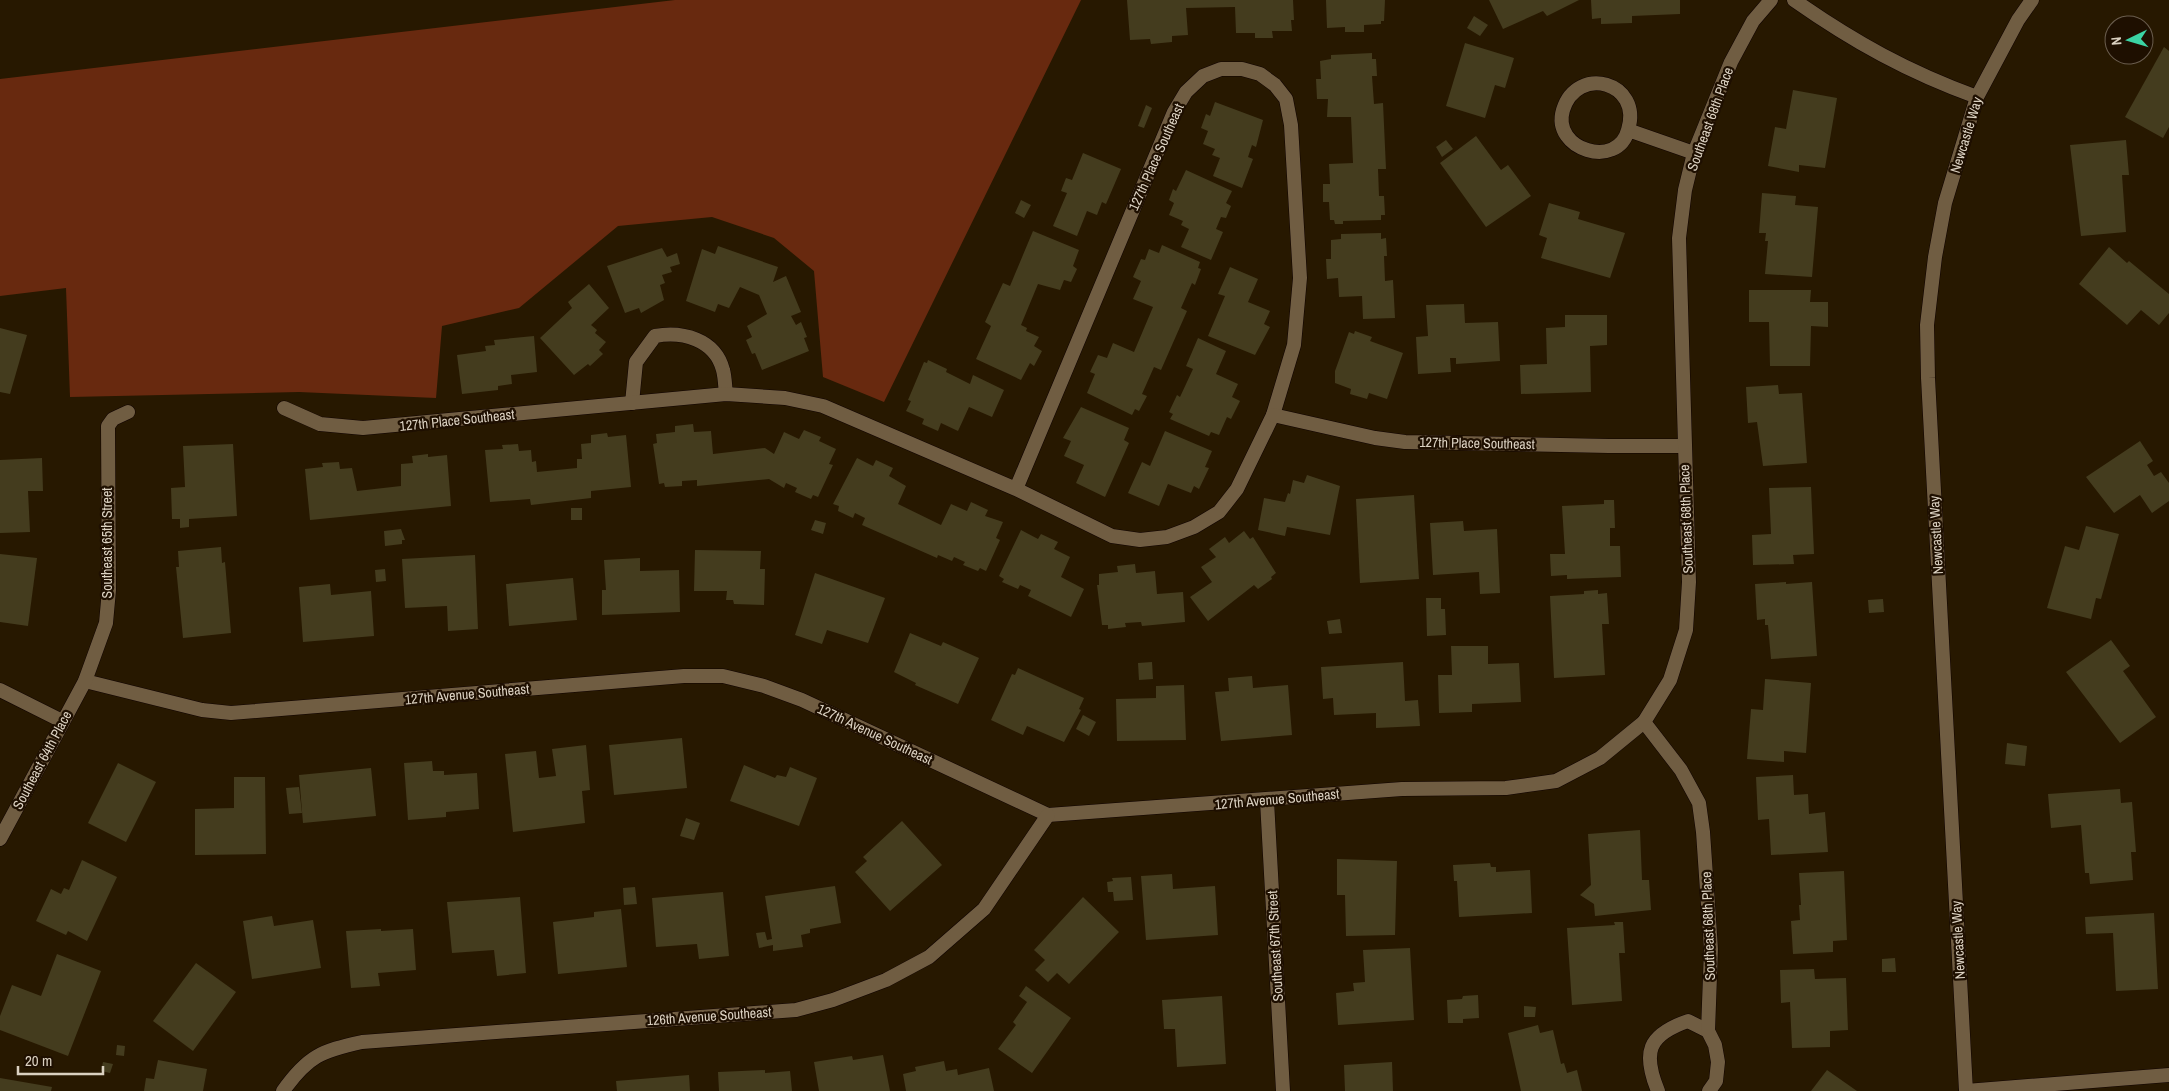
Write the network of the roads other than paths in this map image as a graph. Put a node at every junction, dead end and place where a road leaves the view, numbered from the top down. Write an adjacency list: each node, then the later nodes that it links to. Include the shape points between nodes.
1 (1772, 0): 6 (street, Southeast 68th Place, via 1753,21 1731,62)
2 (1794, 0): 4 (street, via 1879,55)
3 (2032, 0): 4 (street, Newcastle Way)
4 (1977, 97): 27 (street, Newcastle Way, via 1945,203 1927,325)
5 (1628, 130): 5 (street, via 1631,110 1626,99 1607,84 1595,83 1573,92 1562,113 1567,136 1586,151 1610,150 1620,143); 6 (street)
6 (1694, 153): 12 (street, Southeast 68th Place, via 1679,238)
7 (726, 394): 8 (street, 127th Place Southeast); 8 (street, via 723,368 710,347 693,337 672,333 655,336 636,362); 13 (street, 127th Place Southeast, via 785,398 823,406)
8 (632, 403): 9 (street, 127th Place Southeast, via 363,428 320,424)
9 (284, 408)
10 (128, 412): 14 (street, Southeast 65th Street, via 113,419 108,426 109,590 106,623)
11 (1274, 415): 12 (street, 127th Place Southeast, via 1405,442); 13 (street, 127th Place Southeast, via 1237,489 1219,512 1194,527 1167,537 1140,540 1112,536); 13 (street, 127th Place Southeast, via 1294,345 1300,278 1291,125 1286,99 1275,85 1260,74 1242,69 1221,69 1203,76 1186,92 1174,112)
12 (1684, 446): 17 (street, Southeast 68th Place, via 1688,582 1686,630 1670,680)
13 (1016, 489)
14 (85, 681): 16 (street, Southeast 64th Place); 19 (street, 127th Avenue Southeast, via 202,710 232,713 651,678 723,676 802,700)
15 (0, 690): 16 (street)
16 (62, 721): 20 (street, Southeast 64th Place)
17 (1644, 722): 18 (street, 127th Avenue Southeast, via 1600,758 1556,781 1506,788 1402,789); 21 (street, Southeast 68th Place, via 1681,770 1699,803 1711,949)
18 (1267, 801): 19 (street, 127th Avenue Southeast); 24 (street, Southeast 67th Street)
19 (1048, 815): 23 (street, 126th Avenue Southeast, via 984,909 930,957 886,980 833,1000 796,1010 362,1042 314,1057 299,1069)
20 (0, 839)
21 (1708, 1031): 25 (street, via 1688,1021 1657,1036 1648,1052 1650,1072); 26 (street, Southeast 68th Place, via 1718,1062 1716,1081)
22 (2169, 1075): 27 (street)
23 (283, 1091)
24 (1283, 1091)
25 (1658, 1091)
26 (1709, 1091)
27 (1966, 1091)

